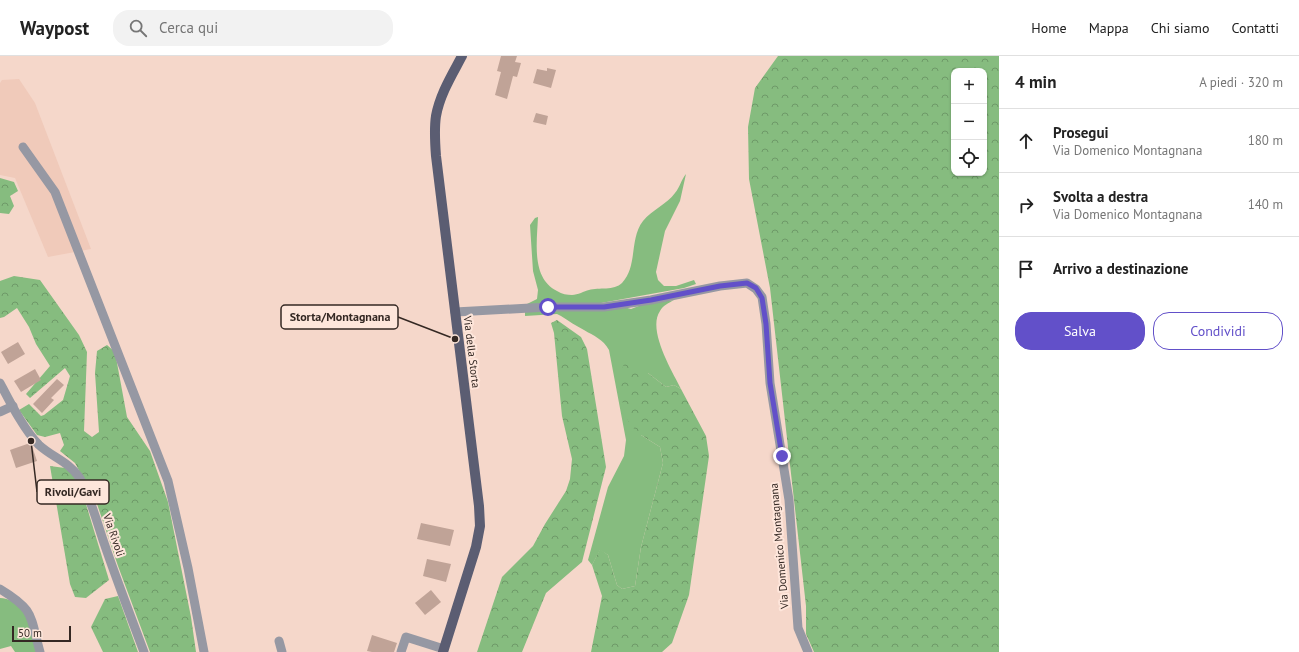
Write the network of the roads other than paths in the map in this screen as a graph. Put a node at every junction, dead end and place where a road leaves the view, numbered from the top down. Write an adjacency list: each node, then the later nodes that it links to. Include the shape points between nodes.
1 (462, 56): 3 (main road, Via della Storta, via 440,101 434,130)
2 (23, 147): 12 (street, via 55,192 168,481)
3 (455, 312): 9 (main road, Via della Storta, via 480,526 476,547); 15 (street, Via Domenico Montagnana, via 604,307 720,286 747,283 756,288 762,298 770,383 790,500 798,628)
4 (0, 383): 5 (street, Via Rivoli)
5 (12, 406): 6 (street); 11 (street, Via Rivoli, via 32,437 66,463 80,479)
6 (0, 412)
7 (0, 589): 10 (street, via 29,612)
8 (279, 640): 13 (street)
9 (443, 650): 14 (street, via 406,637)
10 (40, 652)
11 (144, 652)
12 (204, 652)
13 (282, 652)
14 (401, 652)
15 (808, 652)

